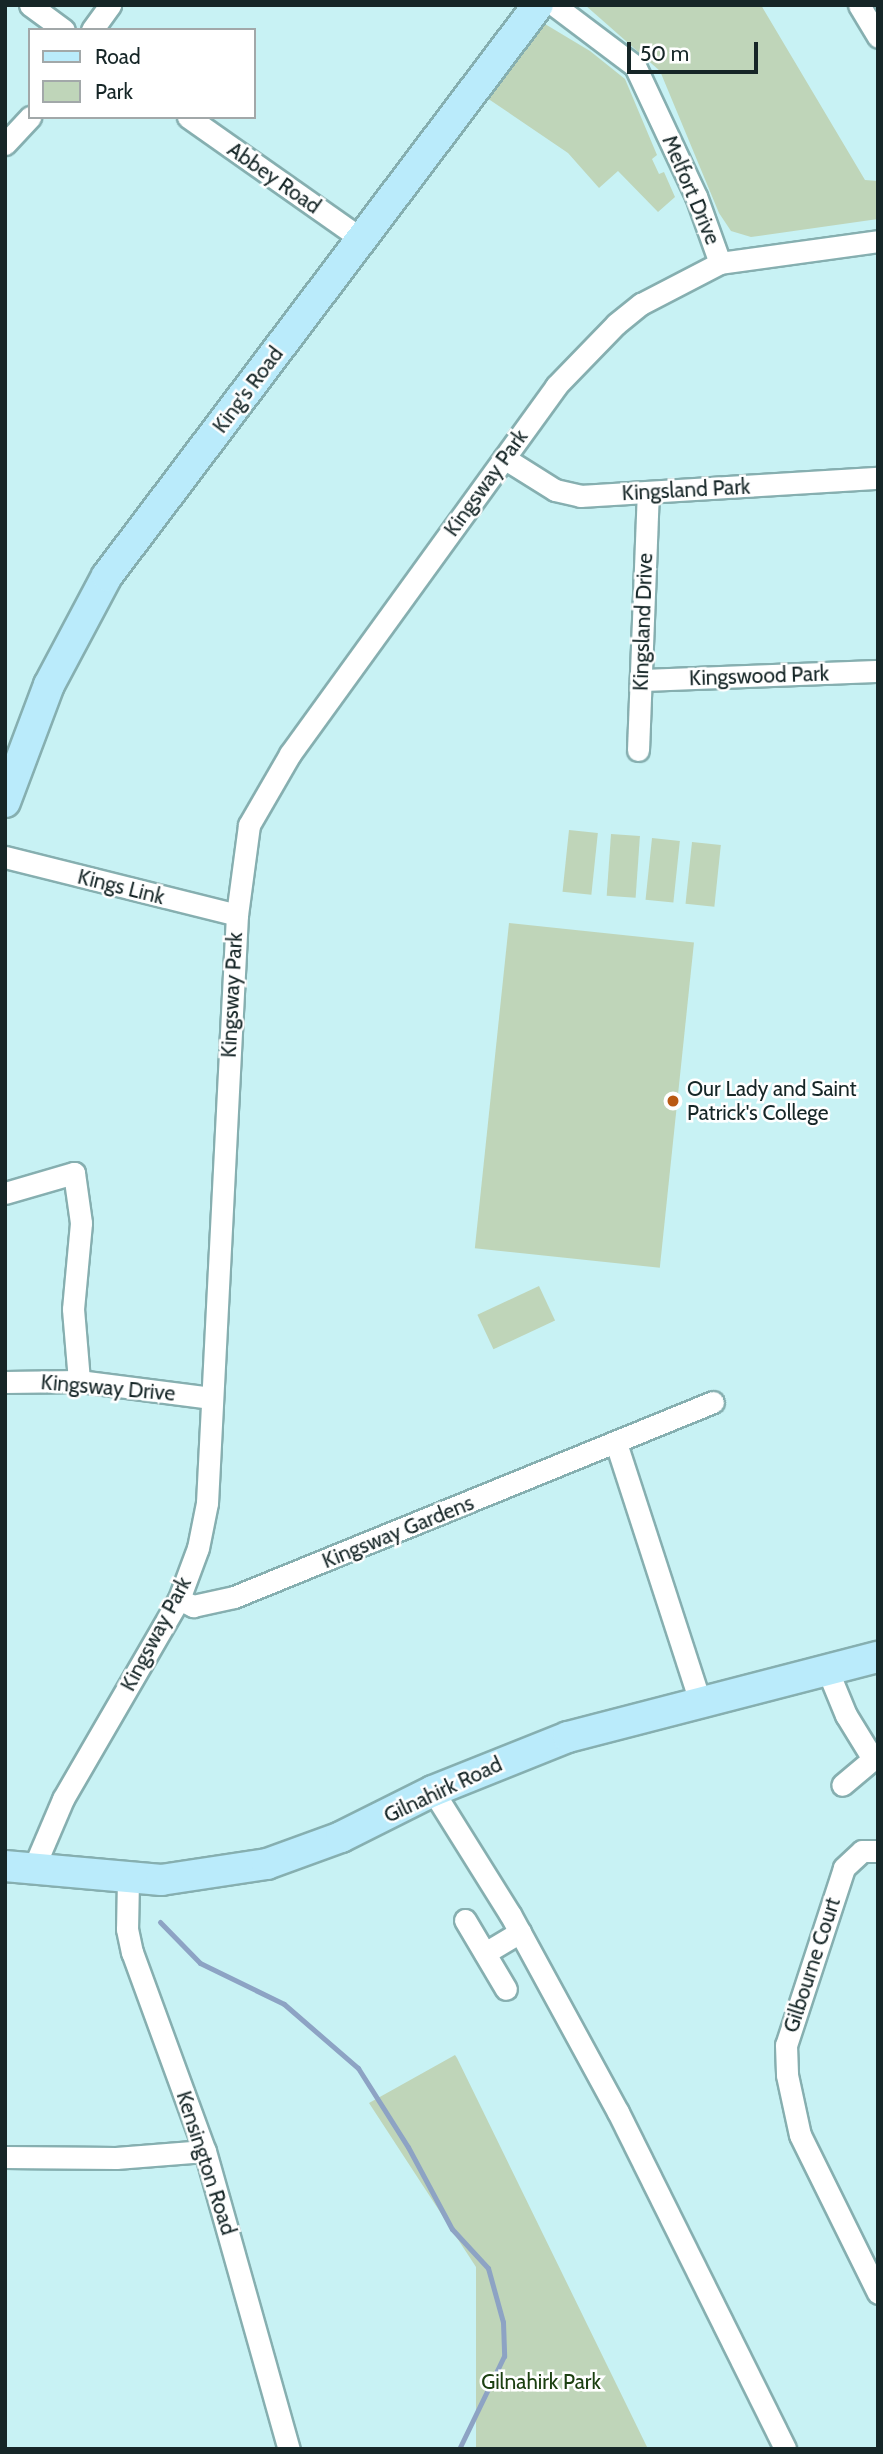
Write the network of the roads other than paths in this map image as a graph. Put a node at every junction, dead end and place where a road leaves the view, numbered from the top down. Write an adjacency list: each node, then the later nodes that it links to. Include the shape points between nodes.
1 (30, 5): 6 (street)
2 (110, 5): 7 (street)
3 (538, 5): 12 (street, King's Road)
4 (554, 5): 14 (street, Melfort Drive, via 635,66 696,196)
5 (866, 8): 8 (street)
6 (61, 28)
7 (93, 28)
8 (878, 37)
9 (28, 119): 11 (street)
10 (191, 119): 12 (street, Abbey Road)
11 (5, 144)
12 (360, 238): 21 (street, King's Road, via 94,596 49,685)
13 (878, 241): 14 (street, Melfort Drive)
14 (720, 263): 15 (street, Kingsway Park, via 641,304 615,324 556,386)
15 (504, 458): 17 (street, Kingsland Park, via 555,490 579,496); 23 (street, Kingsway Park, via 264,793 249,825)
16 (878, 478): 17 (street, Kingsland Park)
17 (648, 493): 19 (street, Kingsland Drive)
18 (878, 671): 19 (street, Kingswood Park)
19 (641, 680): 20 (street, Kingsland Drive)
20 (638, 750)
21 (5, 802)
22 (5, 857): 23 (street, Kings Link)
23 (237, 915): 27 (street, Kingsway Park)
24 (5, 1193): 25 (street, via 74,1173 81,1223 73,1309)
25 (79, 1381): 26 (street, Kingsway Drive); 27 (street, Kingsway Drive)
26 (5, 1382)
27 (211, 1398): 30 (street, Kingsway Park, via 207,1503 198,1548)
28 (713, 1402): 29 (street, Kingsway Gardens)
29 (615, 1443): 30 (street, Kingsway Gardens, via 234,1597 193,1606); 33 (street)
30 (179, 1599): 37 (street, Kingsway Park)
31 (878, 1657): 32 (street, Gilnahirk Road)
32 (827, 1669): 33 (street, Gilnahirk Road); 34 (street, via 846,1715 873,1759)
33 (700, 1702): 35 (street, Gilnahirk Road, via 568,1737)
34 (842, 1785)
35 (433, 1791): 38 (street, Gilnahirk Road, via 341,1837 267,1864 191,1877); 40 (street)
36 (878, 1851): 45 (street, Gilbourne Court, via 862,1851 844,1868 786,2045 787,2075 800,2135)
37 (19, 1867): 38 (street, Gilnahirk Road)
38 (128, 1879): 43 (street, Kensington Road, via 127,1929 132,1952)
39 (465, 1920): 41 (street)
40 (520, 1933): 41 (street); 47 (street, via 618,2112)
41 (485, 1953): 42 (street)
42 (506, 1989)
43 (205, 2151): 44 (street, via 116,2158); 46 (street, Kensington Road)
44 (5, 2157)
45 (878, 2293)
46 (289, 2449)
47 (785, 2449)

